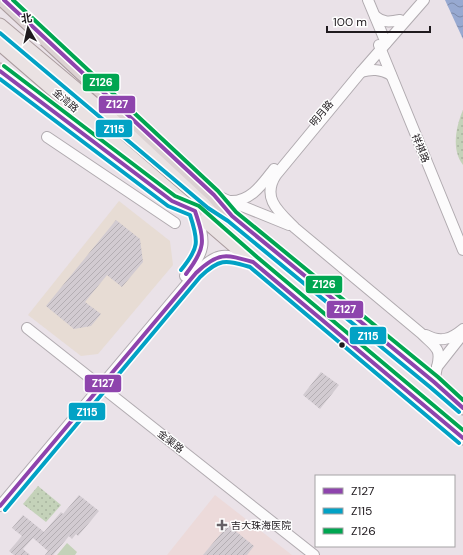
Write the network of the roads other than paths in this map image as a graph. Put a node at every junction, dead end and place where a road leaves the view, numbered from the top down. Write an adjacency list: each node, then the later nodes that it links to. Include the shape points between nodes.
1 (4, 0): 14 (highway)
2 (368, 0): 5 (street, 祥祺路)
3 (416, 0): 6 (street, 明月路)
4 (424, 0): 9 (street, 明月路)
5 (375, 16): 6 (street, via 386,22); 9 (street, 祥祺路)
6 (400, 20): 9 (street, 明月路)
7 (0, 25): 17 (main road, 金湾路, via 212,204)
8 (0, 44): 16 (main road, 金湾路)
9 (382, 44): 11 (street, 明月路); 12 (street, 祥祺路); 15 (street, 明月路, via 257,189 246,198)
10 (0, 71): 16 (highway, via 172,201)
11 (361, 72): 12 (street, via 370,69); 19 (street, 明月路, via 276,175 270,187 273,204)
12 (391, 75): 20 (street, 祥祺路)
13 (47, 137): 18 (street)
14 (214, 195): 15 (street); 17 (highway)
15 (229, 201): 19 (street)
16 (195, 211): 21 (main road, 金湾路); 22 (street, via 204,245)
17 (232, 216): 28 (main road, 金湾路)
18 (175, 223)
19 (295, 228): 25 (street)
20 (463, 250)
21 (253, 262): 22 (street, via 231,256 217,256); 31 (main road, 金湾路)
22 (194, 269): 29 (street)
23 (27, 328): 29 (street, 金渠路)
24 (463, 329): 25 (street, via 447,340 438,340)
25 (422, 334): 27 (street, via 439,353)
26 (463, 334): 27 (street)
27 (437, 367): 28 (street)
28 (434, 382): 30 (main road, 金湾路)
29 (98, 384): 32 (street); 33 (street); 34 (street, 金渠路)
30 (463, 408)
31 (463, 438)
32 (0, 495)
33 (0, 506)
34 (314, 555)

